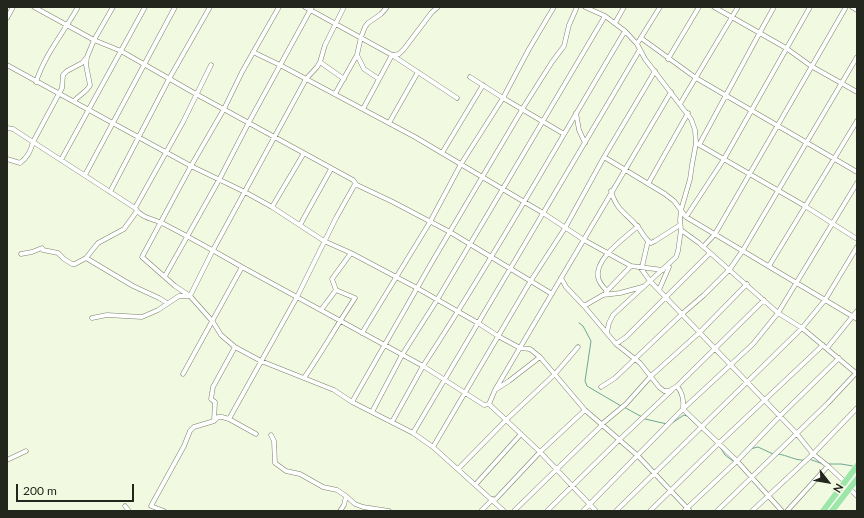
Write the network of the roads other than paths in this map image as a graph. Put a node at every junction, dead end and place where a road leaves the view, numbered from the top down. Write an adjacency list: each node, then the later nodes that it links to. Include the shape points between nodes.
1 (13, 7): 29 (street)
2 (34, 7): 32 (street)
3 (78, 7): 32 (street)
4 (113, 7): 37 (street)
5 (145, 7): 40 (street)
6 (175, 7): 50 (street)
7 (210, 7): 58 (street)
8 (279, 7): 42 (street)
9 (305, 7): 24 (street)
10 (344, 7): 30 (street)
11 (387, 7): 35 (street, via 382,14 368,23)
12 (438, 7): 44 (street, via 404,49)
13 (554, 7): 72 (street)
14 (577, 7): 109 (street, via 564,46 526,103)
15 (624, 7): 31 (street)
16 (660, 7): 36 (street)
17 (699, 7): 47 (street)
18 (714, 7): 28 (street)
19 (738, 7): 28 (street)
20 (774, 7): 34 (street)
21 (810, 7): 39 (street)
22 (846, 7): 53 (street)
23 (852, 7): 26 (street)
24 (311, 8): 30 (street); 52 (street)
25 (588, 8): 27 (street)
26 (857, 10)
27 (605, 16): 31 (street); 83 (street)
28 (732, 16): 34 (street); 57 (street)
29 (7, 18)
30 (336, 23): 35 (street); 48 (street)
31 (615, 23): 33 (street)
32 (68, 25): 37 (street); 62 (street, via 49,52)
33 (625, 31): 38 (street); 79 (street)
34 (759, 34): 39 (street); 70 (street)
35 (361, 37): 43 (street); 44 (street)
36 (641, 38): 38 (street); 47 (street)
37 (94, 40): 40 (street); 46 (street)
38 (637, 44): 41 (street)
39 (786, 48): 53 (street); 78 (street)
40 (121, 51): 50 (street); 75 (street)
41 (639, 51): 54 (street); 93 (street)
42 (253, 52): 52 (street); 76 (street)
43 (357, 55): 60 (street); 61 (street, via 364,69)
44 (392, 55): 55 (street); 61 (street)
45 (857, 56): 63 (street)
46 (87, 57): 67 (street, via 64,74); 73 (street, via 90,85)
47 (668, 59): 57 (street)
48 (320, 62): 59 (street); 60 (street)
49 (7, 65): 62 (street)
50 (144, 65): 58 (street); 84 (street)
51 (211, 65): 68 (street)
52 (280, 65): 59 (street); 82 (street)
53 (811, 66): 63 (street); 86 (street)
54 (655, 71): 65 (street); 98 (street)
55 (418, 72): 71 (street); 85 (street)
56 (470, 77): 64 (street)
57 (696, 78): 70 (street); 74 (street)
58 (169, 79): 68 (street); 90 (street)
59 (306, 79): 69 (street); 89 (street)
60 (344, 79): 69 (street)
61 (379, 79): 77 (street)
62 (36, 82): 67 (street)
63 (841, 84): 66 (street); 92 (street)
64 (483, 85): 72 (street); 97 (street)
65 (670, 92): 74 (street); 106 (street)
66 (857, 92)
67 (59, 94): 73 (street); 91 (street)
68 (196, 94): 76 (street); 95 (street)
69 (335, 94): 77 (street)
70 (726, 96): 78 (street); 94 (street)
71 (457, 98)
72 (503, 98): 83 (street); 103 (street)
73 (74, 102): 75 (street)
74 (680, 104): 80 (street)
75 (88, 109): 84 (street); 102 (street)
76 (224, 109): 82 (street); 104 (street)
77 (363, 109): 85 (street)
78 (751, 110): 86 (street); 101 (street)
79 (576, 112): 88 (street); 93 (street, via 579,130)
80 (688, 113): 94 (street); 112 (street)
81 (857, 121): 99 (street)
82 (249, 122): 89 (street); 110 (street)
83 (543, 122): 88 (street); 114 (street)
84 (113, 123): 90 (street); 108 (street)
85 (389, 123): 97 (street)
86 (778, 126): 92 (street); 135 (street)
87 (7, 128): 91 (street)
88 (564, 134): 119 (street)
89 (275, 136): 96 (street); 118 (street)
90 (139, 137): 95 (street); 117 (street)
91 (33, 142): 100 (street, via 32,149 20,163); 102 (street)
92 (806, 142): 99 (street); 116 (street)
93 (585, 143): 124 (street)
94 (698, 144): 101 (street); 123 (street)
95 (166, 152): 104 (street); 122 (street)
96 (304, 153): 105 (street); 121 (street)
97 (442, 153): 103 (street)
98 (604, 157): 106 (street); 132 (street)
99 (834, 158): 107 (street); 120 (street)
100 (7, 159)
101 (724, 159): 116 (street); 125 (street)
102 (61, 160): 108 (street)
103 (461, 164): 109 (street); 127 (street)
104 (191, 166): 110 (street); 126 (street)
105 (331, 169): 113 (street, via 353,180); 129 (street)
106 (624, 169): 112 (street); 115 (street)
107 (857, 172)
108 (85, 175): 117 (street)
109 (483, 177): 114 (street); 134 (street)
110 (219, 180): 118 (street); 136 (street)
111 (857, 183): 128 (street)
112 (648, 184): 123 (street, via 674,201)
113 (357, 185): 127 (street); 139 (street, via 352,189)
114 (502, 189): 119 (street); 141 (street)
115 (611, 191): 131 (street, via 615,204); 138 (street)
116 (778, 191): 120 (street); 145 (street)
117 (110, 192): 122 (street)
118 (245, 192): 121 (street); 144 (street)
119 (524, 202): 124 (street); 150 (street)
120 (805, 206): 128 (street); 154 (street)
121 (272, 208): 129 (street)
122 (136, 210): 126 (street, via 147,218); 151 (street, via 124,229 98,243)
123 (681, 210): 125 (street); 130 (street)
124 (543, 213): 132 (street); 157 (street)
125 (686, 217): 135 (street)
126 (161, 222): 136 (street); 160 (street, via 142,257)
127 (430, 222): 134 (street); 161 (street)
128 (833, 223): 137 (street); 165 (street)
129 (300, 225): 139 (street)
130 (680, 225): 133 (street); 140 (street, via 655,241)
131 (638, 226): 140 (street); 146 (street)
132 (566, 228): 138 (street); 164 (street)
133 (681, 230): 142 (street); 152 (street, via 678,251)
134 (450, 232): 141 (street); 168 (street)
135 (715, 234): 142 (street); 145 (street)
136 (187, 236): 144 (street); 160 (street)
137 (857, 239)
138 (584, 240): 146 (street); 162 (street)
139 (324, 241): 147 (street); 175 (street)
140 (648, 241): 156 (street)
141 (469, 245): 150 (street); 177 (street)
142 (703, 247): 148 (street)
143 (857, 247): 179 (street)
144 (213, 250): 155 (street); 174 (street)
145 (743, 250): 154 (street); 158 (street)
146 (608, 252): 153 (street); 171 (street, via 599,269 598,277)
147 (351, 253): 161 (street); 169 (street, via 332,280)
148 (710, 253): 158 (street); 176 (street)
149 (21, 254): 151 (street, via 42,248 58,253 72,264)
150 (490, 257): 157 (street); 184 (street)
151 (86, 258): 180 (street)
152 (671, 263): 159 (street); 170 (street)
153 (631, 266): 156 (street); 171 (street)
154 (769, 266): 165 (street)
155 (242, 267): 175 (street); 190 (street)
156 (641, 267): 159 (street); 163 (street)
157 (511, 269): 164 (street); 191 (street)
158 (730, 269): 166 (street); 186 (street)
159 (663, 270): 163 (street)
160 (165, 276): 174 (street)
161 (397, 277): 168 (street); 194 (street)
162 (561, 278): 172 (street); 181 (street)
163 (650, 281): 167 (street); 170 (street)
164 (530, 282): 172 (street); 196 (street)
165 (797, 282): 179 (street); 185 (street)
166 (746, 284): 178 (street); 195 (street)
167 (643, 287): 173 (street); 193 (street, via 613,315)
168 (417, 288): 177 (street); 199 (street)
169 (336, 290): 182 (street); 189 (street, via 355,298)
170 (659, 290): 176 (street)
171 (607, 291): 173 (street)
172 (552, 294): 202 (street)
173 (603, 295): 181 (street)
174 (190, 296): 180 (street, via 179,296); 190 (street)
175 (297, 297): 182 (street); 209 (street)
176 (666, 297): 186 (street); 197 (street)
177 (438, 300): 184 (street); 205 (street)
178 (764, 300): 185 (street); 204 (street)
179 (825, 300): 188 (street); 192 (street)
180 (167, 303): 187 (street, via 142,317 107,315)
181 (584, 306): 193 (street)
182 (321, 310): 189 (street)
183 (857, 310): 188 (street)
184 (458, 312): 191 (street); 211 (street)
185 (778, 312): 192 (street); 210 (street, via 753,344)
186 (682, 314): 195 (street); 208 (street)
187 (92, 318)
188 (855, 318): 203 (street)
189 (340, 321): 194 (street); 216 (street)
190 (212, 322): 200 (street, via 221,335); 213 (street)
191 (478, 323): 196 (street); 217 (street)
192 (802, 328): 198 (street); 218 (street)
193 (607, 332): 197 (street)
194 (362, 333): 199 (street)
195 (699, 333): 204 (street); 215 (street)
196 (498, 336): 202 (street); 222 (street)
197 (616, 344): 208 (street)
198 (823, 345): 203 (street); 223 (street)
199 (384, 346): 205 (street); 224 (street)
200 (235, 347): 209 (street); 233 (street, via 213,387 211,399 215,402)
201 (578, 347): 214 (street)
202 (520, 348): 206 (street, via 530,348); 221 (street)
203 (827, 348): 207 (street)
204 (714, 349): 210 (street); 220 (street)
205 (402, 355): 211 (street); 229 (street)
206 (540, 357): 214 (street); 221 (street)
207 (839, 358): 212 (street); 230 (street)
208 (635, 359): 215 (street); 219 (street)
209 (261, 362): 216 (street); 231 (street)
210 (732, 365): 218 (street); 227 (street)
211 (423, 366): 217 (street); 234 (street)
212 (857, 373): 240 (street)
213 (184, 374)
214 (555, 374): 228 (street); 232 (street)
215 (651, 376): 220 (street, via 664,391); 235 (street, via 626,404)
216 (304, 378): 224 (street, via 334,390)
217 (445, 380): 222 (street); 237 (street)
218 (748, 383): 223 (street); 236 (street)
219 (601, 387)
220 (675, 388): 227 (street, via 684,401); 242 (street)
221 (495, 390): 225 (street)
222 (464, 392): 225 (street, via 484,405); 244 (street)
223 (764, 400): 230 (street); 243 (street)
224 (352, 402): 229 (street)
225 (489, 404): 232 (street)
226 (857, 408): 247 (street)
227 (683, 409): 236 (street); 248 (street)
228 (585, 410): 235 (street); 246 (street)
229 (372, 412): 234 (street)
230 (779, 417): 240 (street); 250 (street)
231 (229, 419): 233 (street, via 222,417); 238 (street)
232 (506, 419): 239 (street); 253 (street)
233 (214, 421): 271 (street, via 194,427 190,431 151,506)
234 (392, 422): 237 (street)
235 (602, 424): 242 (street); 254 (street)
236 (701, 427): 243 (street); 255 (street)
237 (413, 433): 244 (street)
238 (256, 434)
239 (521, 434): 246 (street); 259 (street)
240 (796, 434): 247 (street); 256 (street)
241 (271, 435): 263 (street, via 274,441 275,463 286,471 300,474)
242 (620, 440): 248 (street); 260 (street)
243 (718, 444): 250 (street); 262 (street)
244 (433, 447): 253 (street)
245 (26, 451): 249 (street)
246 (540, 452): 254 (street); 266 (street)
247 (813, 454): 251 (street); 264 (street)
248 (638, 456): 255 (street); 267 (street)
249 (7, 460)
250 (737, 462): 256 (street); 269 (street)
251 (828, 466): 258 (street); 285 (street)
252 (857, 466): 258 (highway)
253 (458, 469): 259 (street)
254 (556, 469): 260 (street); 276 (street)
255 (654, 474): 262 (street); 280 (street)
256 (752, 478): 264 (street); 282 (street)
257 (857, 479): 261 (highway)
258 (845, 482): 286 (highway)
259 (476, 484): 266 (street)
260 (573, 486): 267 (street); 277 (street)
261 (850, 489): 265 (street); 287 (highway)
262 (671, 491): 269 (street); 281 (street)
263 (346, 496): 272 (street); 273 (street, via 363,508)
264 (767, 496): 283 (street); 284 (street)
265 (857, 496)
266 (495, 499): 274 (street); 275 (street)
267 (590, 504): 278 (street); 279 (street)
268 (125, 506): 270 (street)
269 (687, 510)
270 (129, 511)
271 (164, 511)
272 (340, 511)
273 (389, 511)
274 (481, 511)
275 (504, 511)
276 (514, 511)
277 (547, 511)
278 (582, 511)
279 (596, 511)
280 (616, 511)
281 (650, 511)
282 (717, 511)
283 (752, 511)
284 (782, 511)
285 (787, 511)
286 (823, 511)
287 (832, 511)

